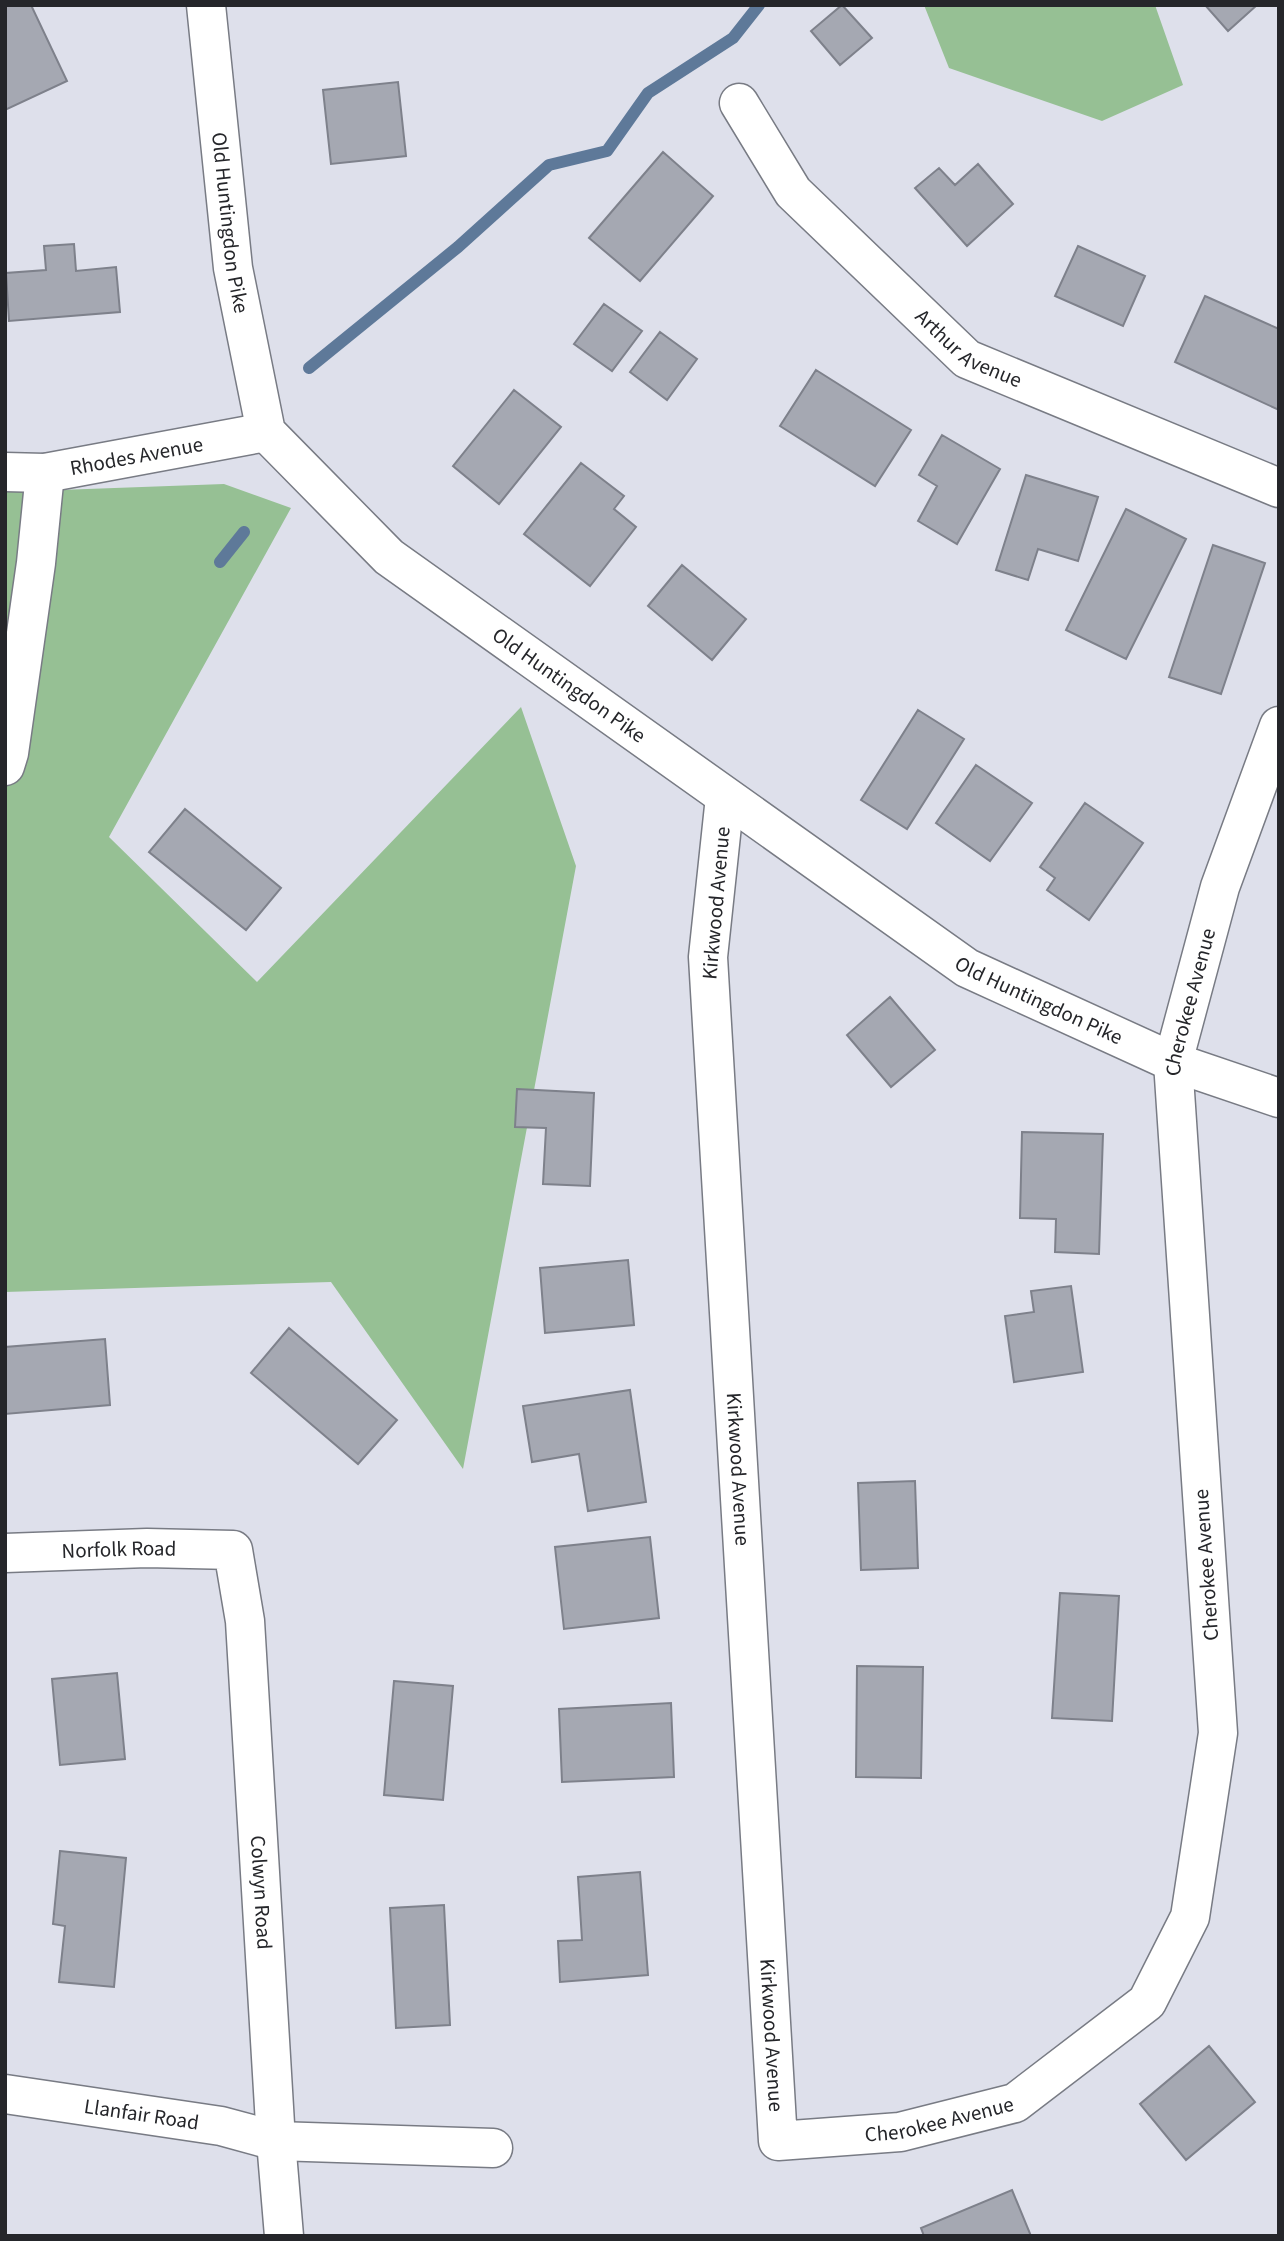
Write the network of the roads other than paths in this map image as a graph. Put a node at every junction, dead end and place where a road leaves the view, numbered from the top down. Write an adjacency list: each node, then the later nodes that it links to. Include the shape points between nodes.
1 (206, 5): 3 (street, Old Huntingdon Pike, via 233,268)
2 (739, 103): 6 (street, Arthur Avenue, via 793,192 967,359)
3 (266, 432): 5 (street, Rhodes Avenue); 9 (street, Old Huntingdon Pike, via 389,557)
4 (5, 472): 5 (street, Rhodes Avenue)
5 (45, 474): 8 (street)
6 (1279, 488)
7 (1279, 726): 10 (street, Cherokee Avenue, via 1220,887)
8 (5, 765)
9 (725, 797): 10 (street, Old Huntingdon Pike, via 967,968); 16 (street, Kirkwood Avenue, via 708,957)
10 (1173, 1062): 11 (street, Old Huntingdon Pike); 16 (street, Cherokee Avenue, via 1218,1733 1190,1917 1147,2002 1015,2103 900,2132)
11 (1279, 1098)
12 (233, 1550): 13 (street, Norfolk Road); 15 (street, Colwyn Road, via 245,1621)
13 (5, 1553)
14 (5, 2094): 15 (street, Llanfair Road, via 221,2126)
15 (276, 2141): 17 (street, Llanfair Road); 18 (street, Colwyn Road)
16 (778, 2141)
17 (493, 2148)
18 (284, 2236)

